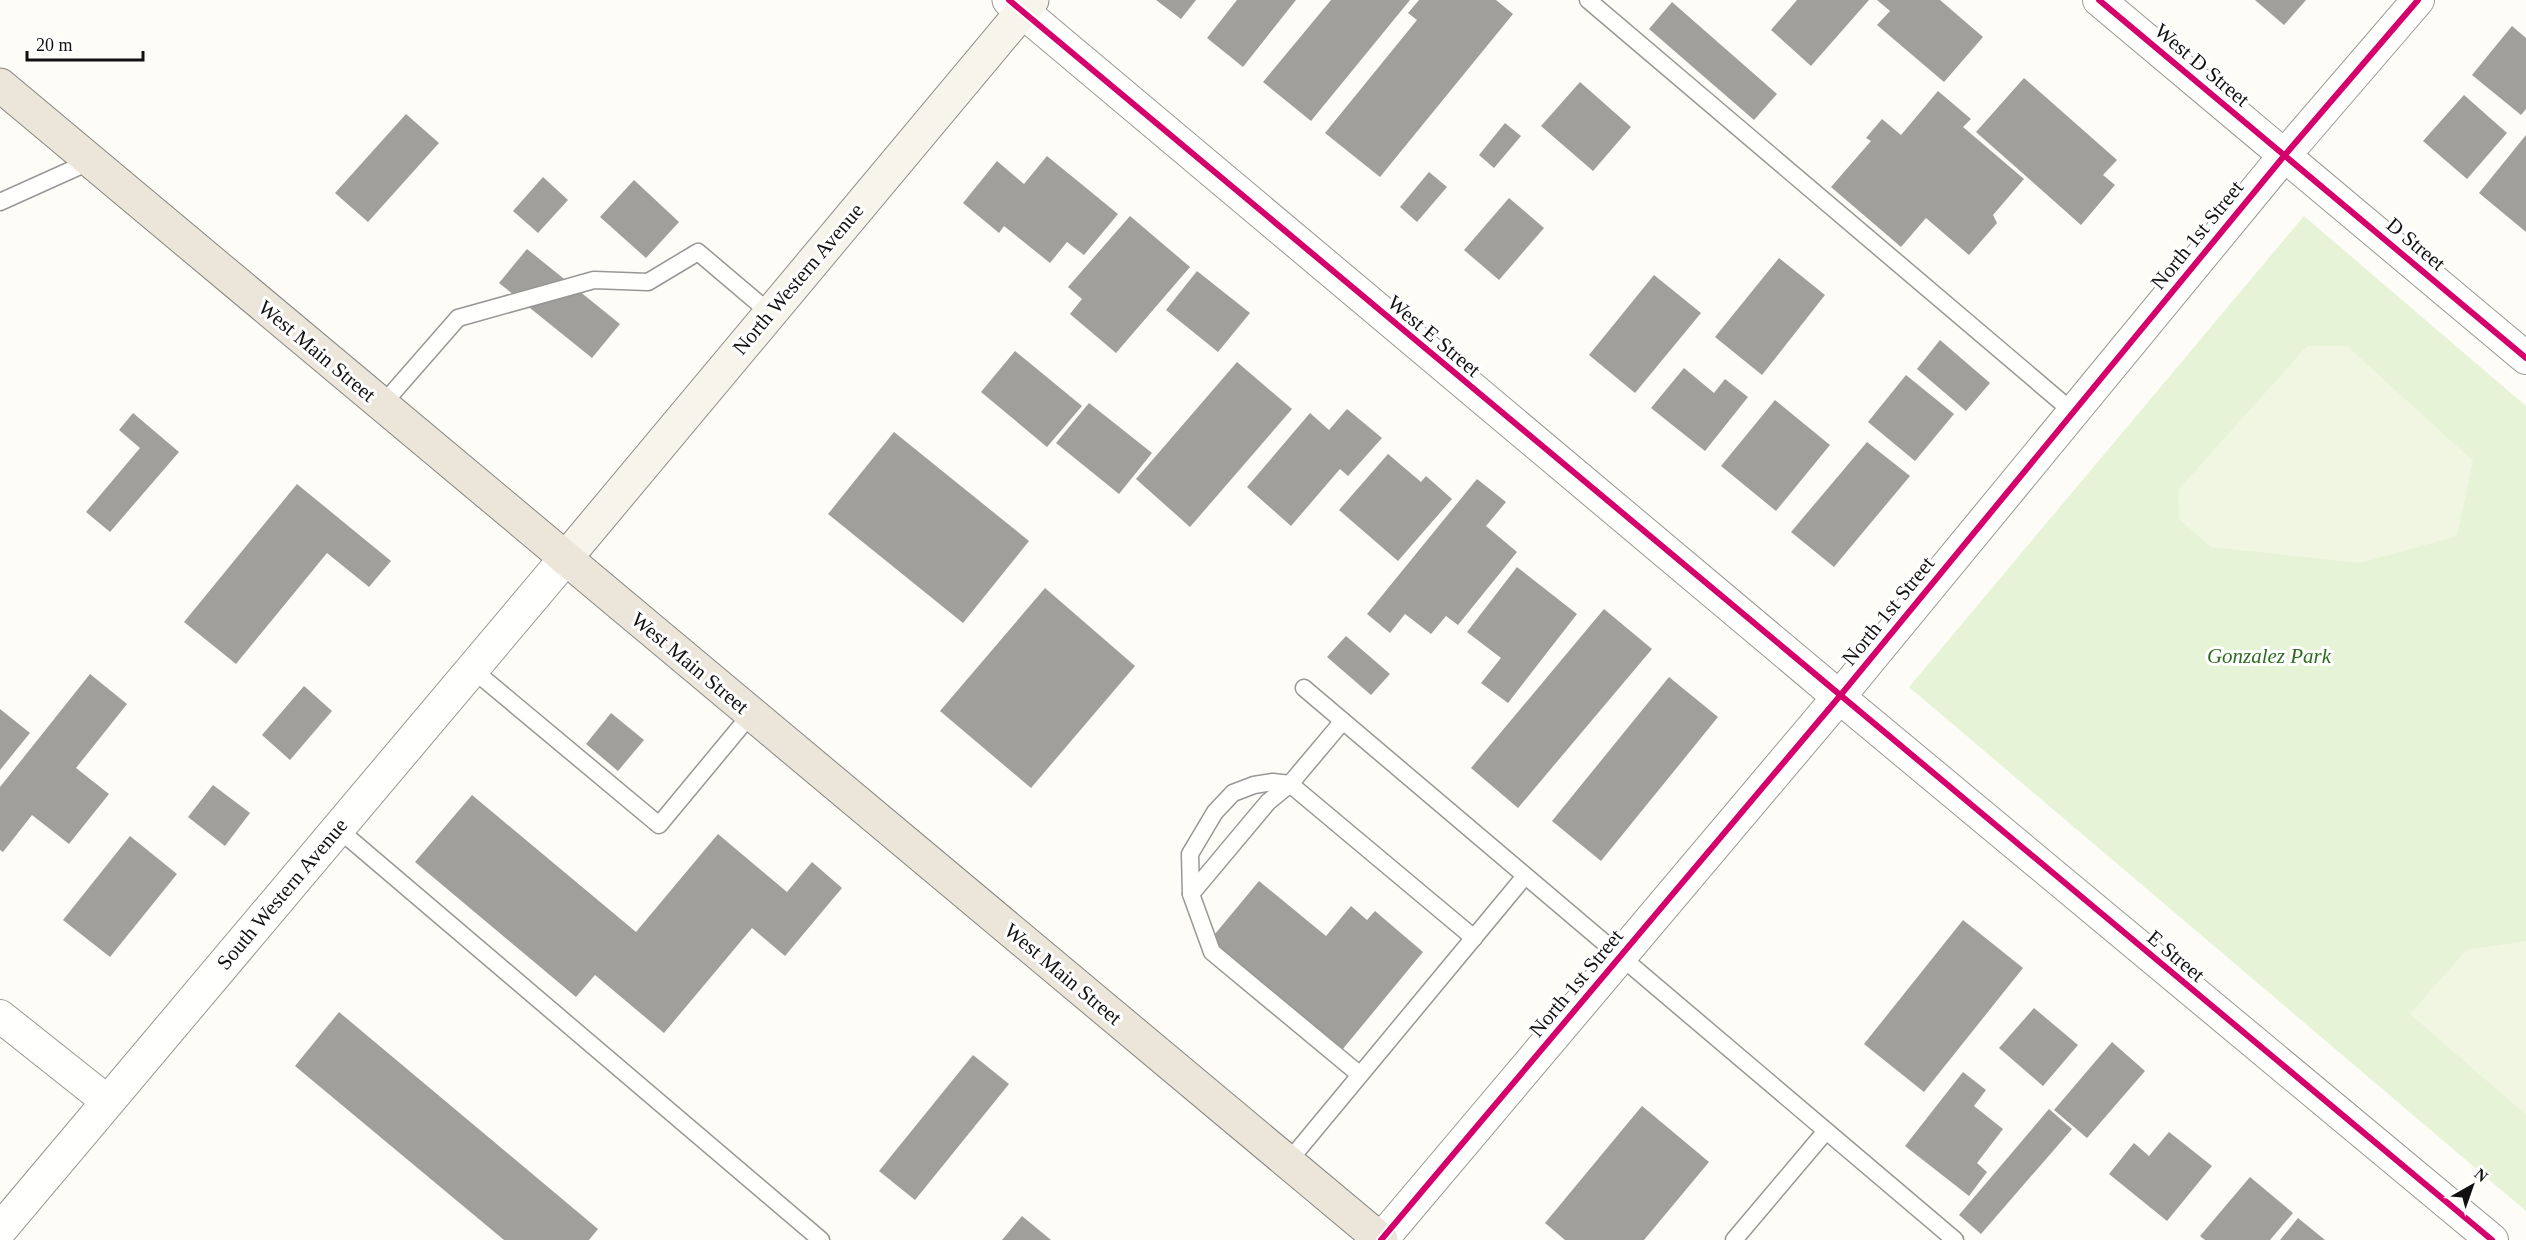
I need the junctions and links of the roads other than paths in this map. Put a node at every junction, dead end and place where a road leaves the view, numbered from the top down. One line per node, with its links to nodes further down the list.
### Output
1 (1588, 0): 12 (lane)
2 (2099, 0): 6 (street, West D Street)
3 (2418, 0): 6 (street, North 1st Street)
4 (1021, 4): 9 (main road, North Western Avenue); 16 (street, West E Street)
5 (0, 85): 7 (highway, West Main Street)
6 (2284, 156): 10 (street, D Street); 12 (street, North 1st Street)
7 (91, 161): 8 (lane); 11 (highway, West Main Street)
8 (0, 202)
9 (770, 313): 11 (lane); 13 (main road, North Western Avenue)
10 (2526, 358)
11 (382, 405): 13 (highway, West Main Street)
12 (2073, 412): 16 (street, North 1st Street)
13 (565, 559): 14 (street, South Western Avenue); 17 (highway, West Main Street)
14 (472, 669): 17 (lane); 20 (street, South Western Avenue)
15 (1304, 688): 18 (lane)
16 (1839, 697): 24 (street, North 1st Street); 35 (street, E Street)
17 (751, 714): 29 (highway, West Main Street)
18 (1343, 721): 19 (lane); 21 (lane)
19 (1290, 784): 22 (lane); 22 (lane); 23 (lane)
20 (337, 828): 27 (street, South Western Avenue); 31 (lane)
21 (1525, 876): 23 (lane); 24 (lane)
22 (1191, 894): 26 (lane)
23 (1474, 938): 26 (lane)
24 (1621, 956): 28 (lane); 32 (street, North 1st Street)
25 (0, 1016): 27 (street)
26 (1359, 1074): 29 (lane)
27 (107, 1101): 30 (street, South Western Avenue)
28 (1826, 1131): 33 (lane); 34 (lane)
29 (1287, 1162): 32 (highway, West Main Street)
30 (0, 1230)
31 (820, 1240)
32 (1381, 1240)
33 (1734, 1240)
34 (1955, 1240)
35 (2492, 1240)

